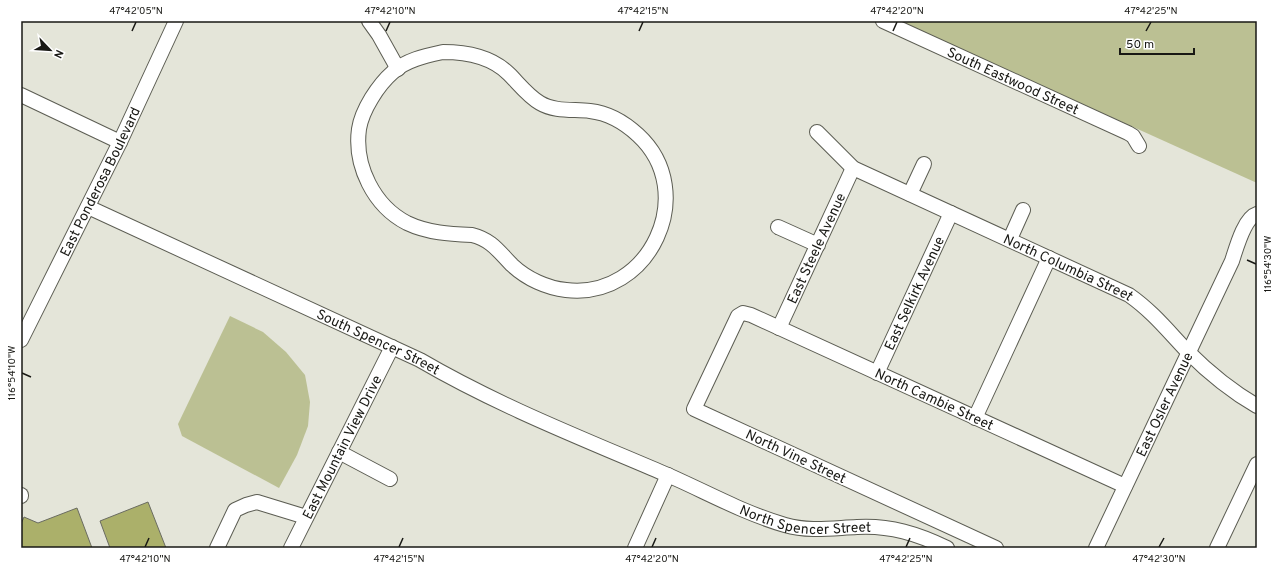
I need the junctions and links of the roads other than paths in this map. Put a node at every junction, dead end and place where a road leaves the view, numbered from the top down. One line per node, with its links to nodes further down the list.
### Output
1 (176, 21): 7 (street, East Ponderosa Boulevard)
2 (369, 21): 4 (street)
3 (882, 21): 8 (street, South Eastwood Street)
4 (398, 69): 4 (street)
5 (21, 95): 7 (street)
6 (817, 132): 10 (street)
7 (120, 142): 12 (street, East Ponderosa Boulevard)
8 (1139, 146)
9 (924, 164): 11 (street)
10 (853, 168): 11 (street, North Columbia Street); 18 (street, East Steele Avenue)
11 (910, 194): 14 (street, North Columbia Street)
12 (88, 207): 22 (street, East Ponderosa Boulevard); 23 (street, South Spencer Street)
13 (1023, 210): 17 (street)
14 (951, 213): 17 (street, North Columbia Street); 25 (street, East Selkirk Avenue)
15 (1257, 214): 24 (street, East Osler Avenue)
16 (778, 226): 18 (street)
17 (1010, 240): 19 (street, North Columbia Street)
18 (818, 245): 21 (street, East Steele Avenue)
19 (1049, 258): 24 (street, North Columbia Street); 27 (street)
20 (743, 313): 21 (street, North Cambie Street); 38 (street, North Vine Street)
21 (779, 328): 25 (street, North Cambie Street)
22 (21, 340)
23 (392, 347): 28 (street, East Mountain View Drive); 30 (street, South Spencer Street)
24 (1188, 352): 26 (street, North Columbia Street); 32 (street, East Osler Avenue)
25 (877, 373): 27 (street, North Cambie Street)
26 (1257, 406)
27 (975, 418): 32 (street, North Cambie Street)
28 (339, 452): 31 (street); 33 (street, East Mountain View Drive)
29 (1257, 464): 40 (street)
30 (668, 475): 36 (street); 37 (street, North Spencer Street)
31 (390, 478)
32 (1125, 486): 39 (street, East Osler Avenue)
33 (306, 517): 34 (street); 35 (street, East Mountain View Drive)
34 (217, 548)
35 (291, 548)
36 (635, 548)
37 (947, 548)
38 (996, 548)
39 (1096, 548)
40 (1217, 548)

